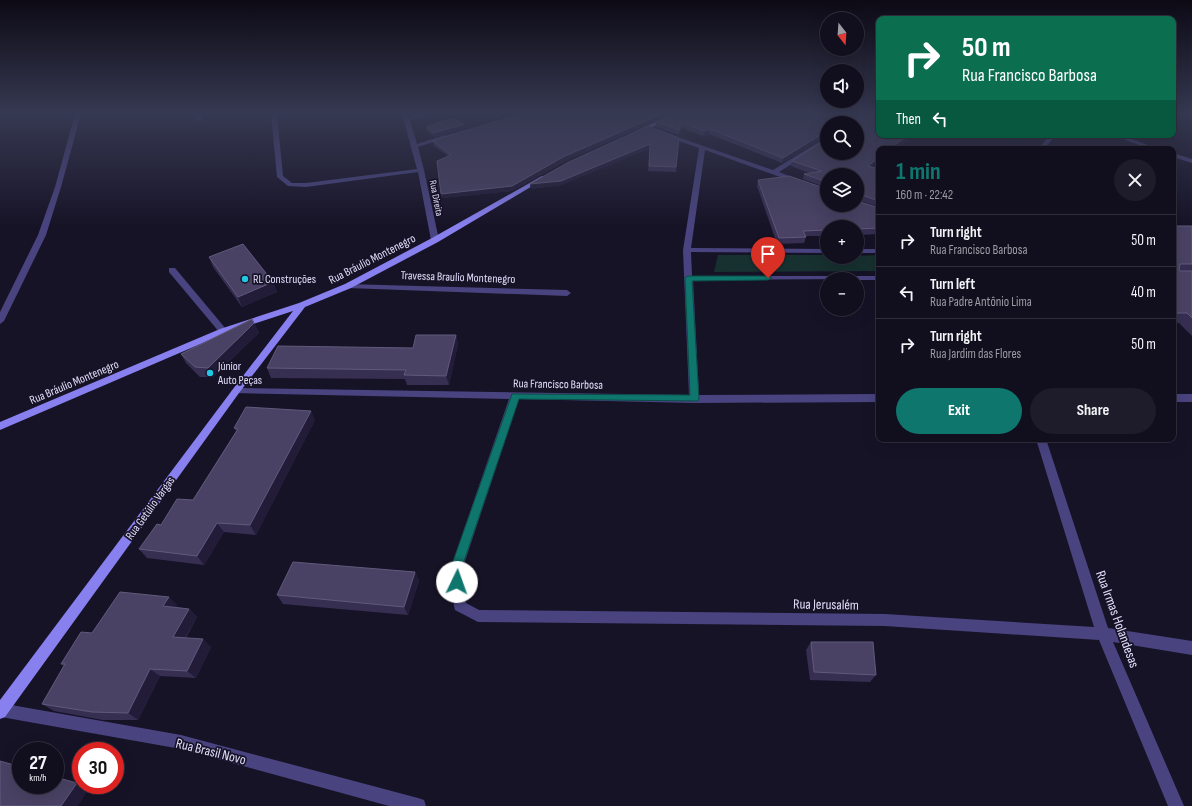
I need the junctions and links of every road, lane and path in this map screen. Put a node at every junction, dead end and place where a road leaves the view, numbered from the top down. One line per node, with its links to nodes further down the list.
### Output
1 (68, 152): 24 (street)
2 (278, 152): 9 (street)
3 (416, 152): 9 (street, Rua Direita)
4 (701, 152): 14 (street)
5 (713, 152): 10 (street)
6 (807, 152): 10 (street)
7 (1176, 156): 8 (street)
8 (1192, 161)
9 (421, 170): 13 (street, Rua Direita)
10 (775, 172): 12 (street)
11 (547, 175): 13 (street, Rua Bráulio Montenegro)
12 (805, 184)
13 (435, 240): 21 (street, Rua Bráulio Montenegro)
14 (687, 250): 15 (street); 19 (street)
15 (820, 251)
16 (864, 251): 17 (street)
17 (876, 251)
18 (172, 270): 25 (street)
19 (688, 278): 20 (street); 31 (street)
20 (876, 278)
21 (348, 286): 22 (street, Travessa Braulio Montenegro); 23 (street, Rua Bráulio Montenegro)
22 (567, 293)
23 (302, 305): 25 (street, Rua Bráulio Montenegro); 26 (street, Rua Getúlio Vargas)
24 (0, 321)
25 (223, 331): 32 (street, Rua Bráulio Montenegro)
26 (236, 391): 27 (street, Rua Francisco Barbosa); 36 (street, Rua Getúlio Vargas)
27 (515, 396): 31 (street, Rua Francisco Barbosa); 34 (street, Rua Jerusalém)
28 (876, 398): 31 (street, Rua Francisco Barbosa)
29 (1176, 398): 30 (street)
30 (1192, 398)
31 (694, 399)
32 (0, 426)
33 (1042, 442): 34 (street, Rua Irmas Holandesas)
34 (1103, 634): 35 (street, Rua Jerusalém); 38 (street, Rua Irmas Holandesas)
35 (1192, 648)
36 (0, 711): 37 (street, Rua Brasil Novo)
37 (418, 806)
38 (1176, 806)

